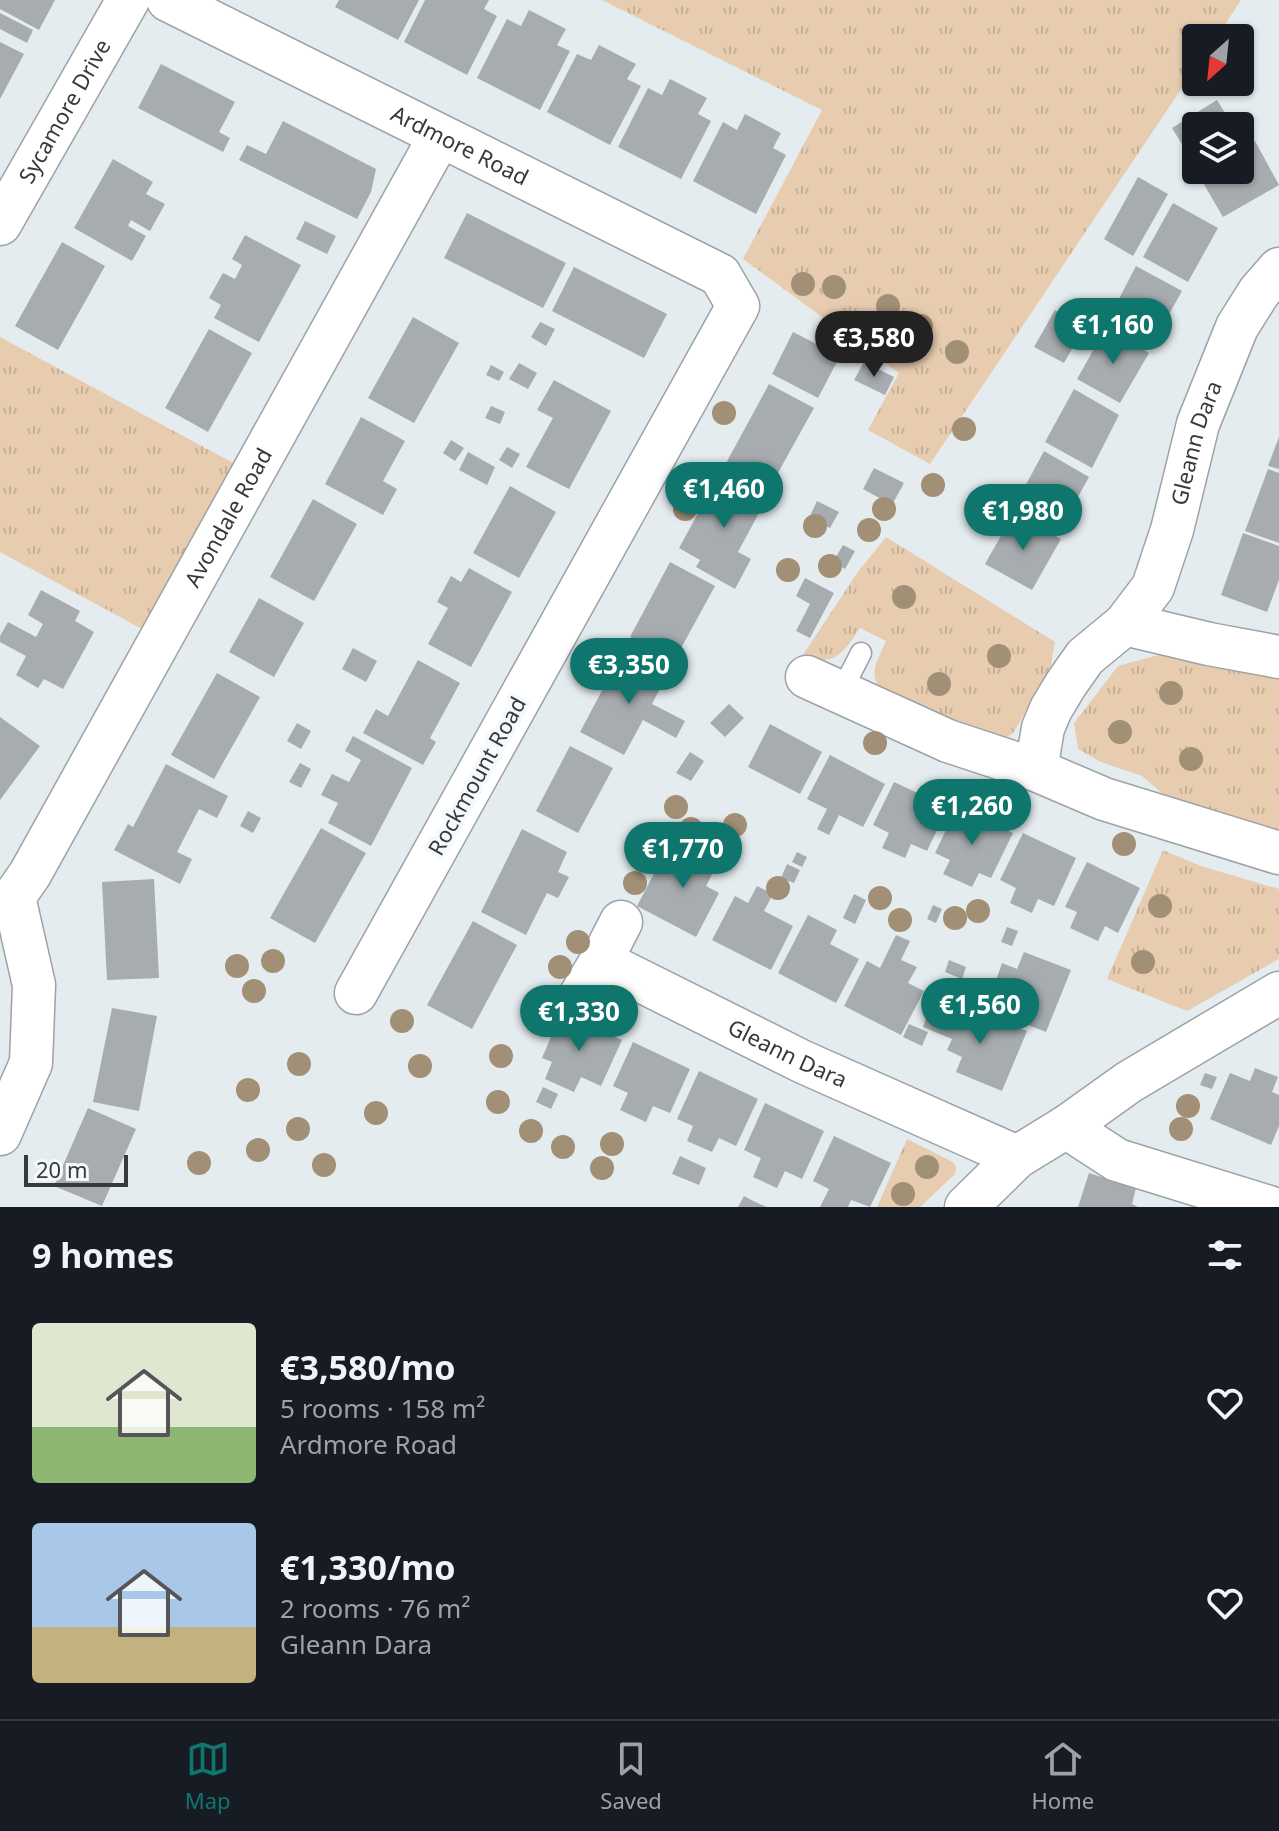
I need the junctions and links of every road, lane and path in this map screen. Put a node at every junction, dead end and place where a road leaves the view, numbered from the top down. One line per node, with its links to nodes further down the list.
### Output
1 (128, 0): 4 (street, Sycamore Drive)
2 (168, 0): 3 (street, Ardmore Road)
3 (440, 136): 6 (street, Ardmore Road); 13 (street, Avondale Road)
4 (0, 224)
5 (1279, 269): 7 (street, Gleann Dara)
6 (738, 306): 16 (street, Rockmount Road)
7 (1125, 624): 9 (street); 11 (street, Gleann Dara)
8 (861, 653): 10 (lane)
9 (1279, 657)
10 (824, 684): 11 (street)
11 (1036, 770): 12 (street)
12 (1279, 853)
13 (7, 892): 20 (street)
14 (621, 922): 15 (street)
15 (601, 961): 18 (street); 21 (street, Gleann Dara)
16 (356, 993)
17 (1279, 993): 19 (street)
18 (580, 996)
19 (1066, 1127): 21 (street); 23 (street)
20 (0, 1134)
21 (1017, 1157): 22 (street)
22 (966, 1207)
23 (1269, 1207)

